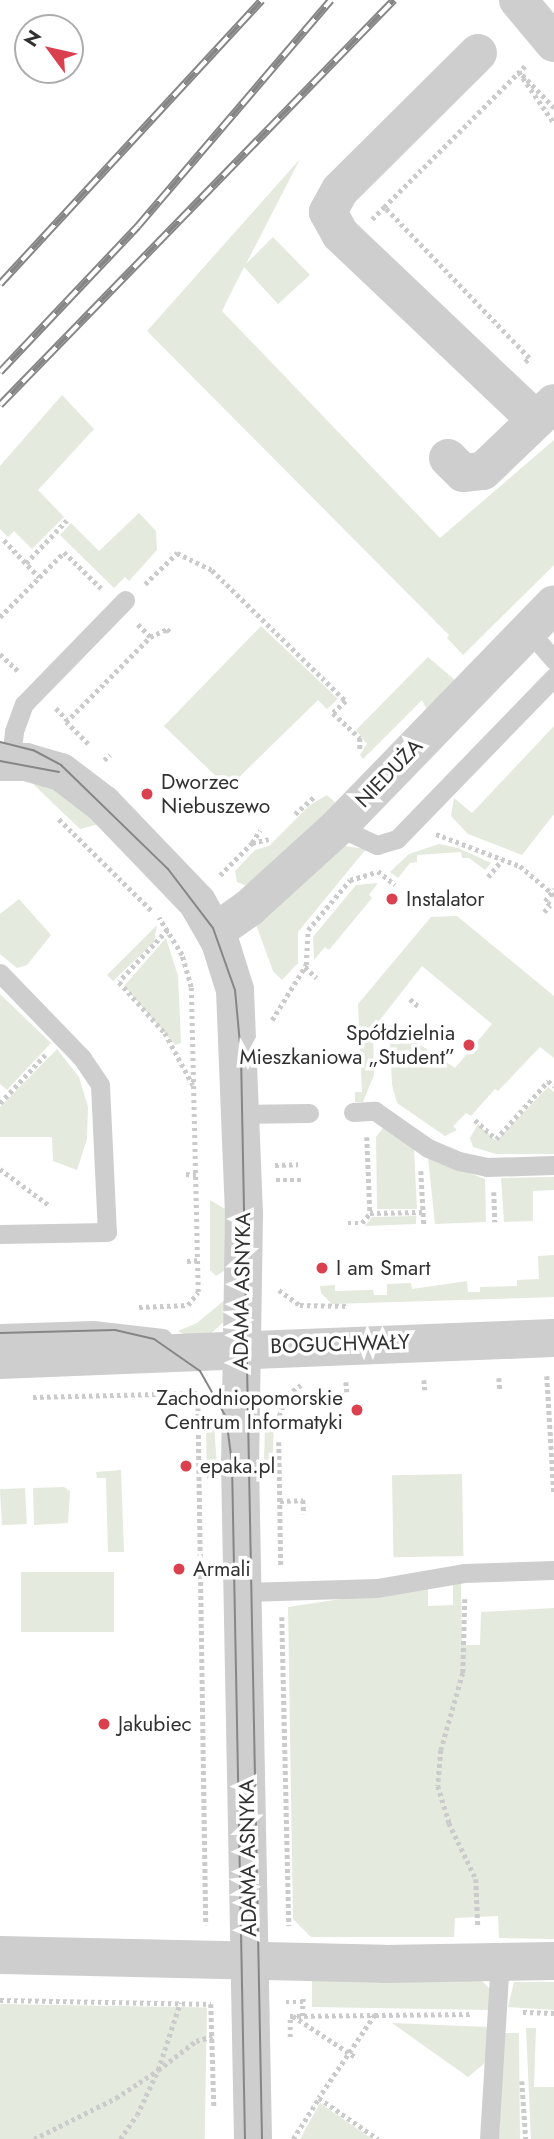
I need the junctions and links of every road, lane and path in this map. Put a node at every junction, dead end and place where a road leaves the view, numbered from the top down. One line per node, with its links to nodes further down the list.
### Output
1 (518, 0): 2 (street)
2 (552, 41): 4 (path)
3 (478, 53): 8 (street)
4 (519, 72): 5 (path); 6 (path); 7 (path)
5 (554, 108)
6 (554, 123)
7 (529, 358)
8 (545, 411): 9 (street)
9 (448, 458)
10 (67, 520): 12 (path)
11 (4, 540): 12 (path)
12 (26, 563): 13 (path)
13 (39, 577)
14 (132, 595): 25 (path); 27 (lane)
15 (541, 617): 19 (lane); 32 (street, NIEDUŻA)
16 (171, 633): 17 (path)
17 (150, 637)
18 (0, 654): 21 (path)
19 (554, 660)
20 (554, 677): 30 (lane)
21 (27, 681)
22 (65, 722): 23 (path)
23 (60, 727)
24 (110, 755): 26 (path)
25 (355, 755)
26 (104, 760)
27 (5, 761): 49 (street, ADAMA ASNYKA)
28 (324, 787): 31 (path)
29 (56, 816): 44 (path)
30 (419, 820): 32 (lane); 35 (path)
31 (285, 824)
32 (338, 827): 49 (street, NIEDUŻA)
33 (260, 830): 37 (path)
34 (277, 832): 37 (path)
35 (442, 838): 36 (path); 38 (path)
36 (431, 839)
37 (252, 844): 41 (path)
38 (502, 860): 42 (path); 45 (path)
39 (389, 865): 40 (path)
40 (378, 871): 43 (path); 50 (path)
41 (220, 875)
42 (488, 877)
43 (395, 885)
44 (133, 892): 46 (path); 48 (path)
45 (553, 892): 47 (path)
46 (129, 897)
47 (544, 912)
48 (168, 930): 59 (path); 62 (path)
49 (215, 932): 66 (street, ADAMA ASNYKA)
50 (305, 967): 52 (path); 55 (path)
51 (0, 973): 84 (lane)
52 (317, 978)
53 (410, 999): 54 (path)
54 (418, 1006)
55 (272, 1021)
56 (44, 1056): 63 (path)
57 (295, 1061): 58 (path)
58 (272, 1062)
59 (184, 1068): 60 (path); 62 (path)
60 (178, 1070)
61 (554, 1086): 67 (path)
62 (195, 1089): 74 (path)
63 (0, 1103)
64 (360, 1112): 69 (lane); 80 (path)
65 (309, 1113): 66 (lane)
66 (242, 1114): 90 (street, ADAMA ASNYKA)
67 (475, 1120)
68 (298, 1164): 70 (path)
69 (554, 1164)
70 (274, 1165)
71 (421, 1166): 79 (path)
72 (0, 1169): 78 (path)
73 (186, 1174): 74 (path)
74 (196, 1175): 85 (path)
75 (285, 1180): 76 (path)
76 (302, 1180)
77 (494, 1186): 81 (path)
78 (41, 1198)
79 (424, 1212): 80 (path); 83 (path)
80 (370, 1213): 82 (path)
81 (495, 1222)
82 (348, 1223)
83 (424, 1224)
84 (0, 1234)
85 (198, 1260): 86 (path); 87 (path)
86 (187, 1261)
87 (198, 1286)
88 (0, 1333): 90 (lane)
89 (554, 1338): 90 (street, BOGUCHWAŁY)
90 (241, 1348): 91 (street, BOGUCHWAŁY); 110 (street, ADAMA ASNYKA)
91 (0, 1360)
92 (547, 1376): 105 (path)
93 (499, 1378): 97 (path)
94 (424, 1380): 98 (path)
95 (333, 1383): 99 (path)
96 (308, 1384): 101 (path)
97 (500, 1389)
98 (425, 1390)
99 (347, 1392)
100 (24, 1398): 102 (path)
101 (279, 1427)
102 (199, 1439): 104 (path); 113 (path)
103 (279, 1439): 106 (path)
104 (192, 1440)
105 (552, 1495)
106 (280, 1502): 107 (path); 109 (path)
107 (304, 1514)
108 (554, 1570): 109 (lane)
109 (282, 1591): 110 (lane); 114 (path)
110 (243, 1592): 116 (street, ADAMA ASNYKA)
111 (465, 1612): 112 (path)
112 (478, 1926)
113 (200, 1932)
114 (294, 1934)
115 (0, 1955): 116 (street)
116 (250, 1961): 117 (street); 134 (street, ADAMA ASNYKA)
117 (500, 1961): 118 (street); 137 (lane)
118 (554, 1961)
119 (0, 2000): 120 (path)
120 (180, 2002): 124 (path); 128 (path)
121 (523, 2012): 122 (path)
122 (554, 2013)
123 (292, 2016): 125 (path); 126 (path); 126 (path)
124 (212, 2036): 128 (path); 130 (path)
125 (290, 2043)
126 (349, 2053): 127 (path); 129 (path)
127 (357, 2058)
128 (158, 2070): 132 (path); 133 (path)
129 (319, 2098): 135 (path); 136 (path)
130 (214, 2113)
131 (291, 2125): 135 (path)
132 (34, 2139)
133 (120, 2139)
134 (253, 2139)
135 (292, 2139)
136 (378, 2139)
137 (489, 2139)

